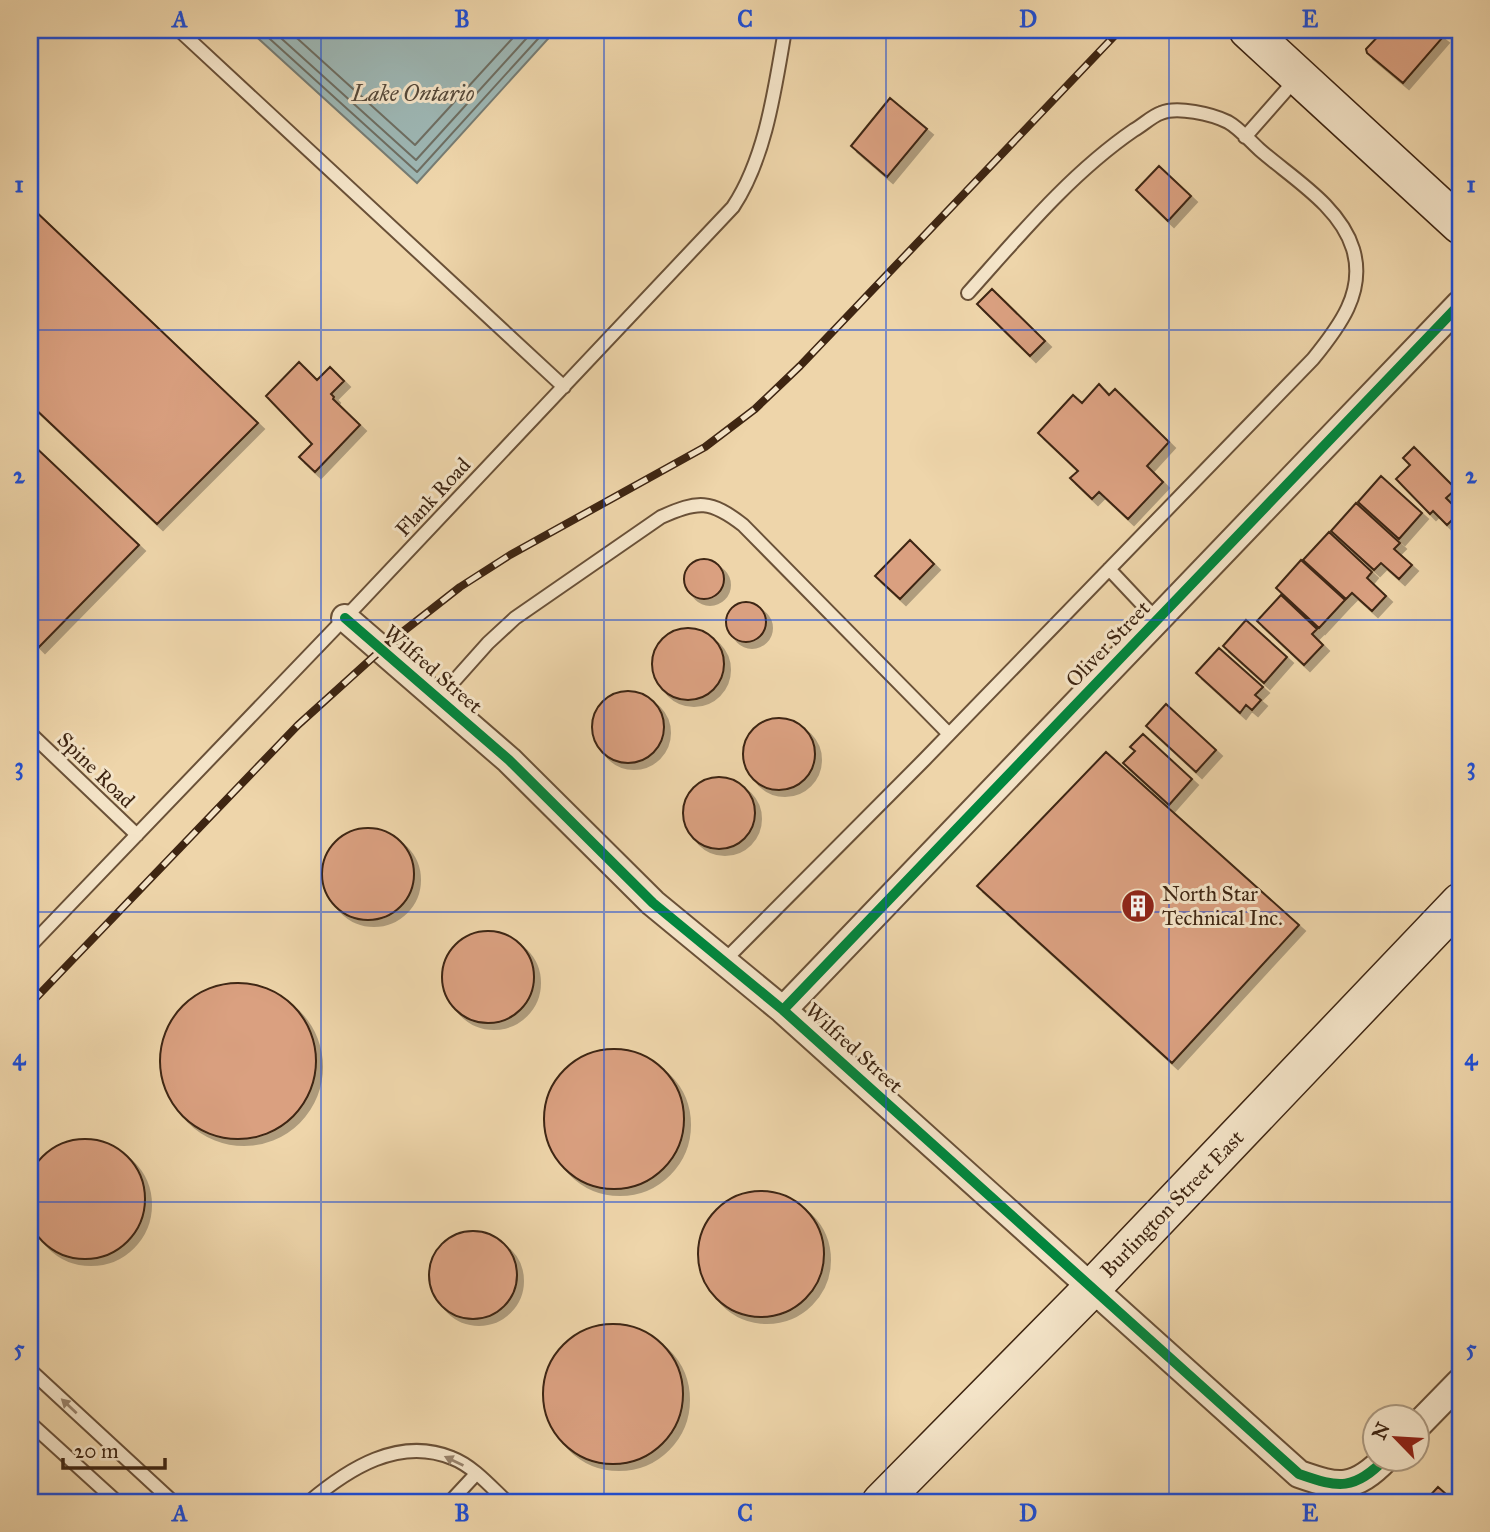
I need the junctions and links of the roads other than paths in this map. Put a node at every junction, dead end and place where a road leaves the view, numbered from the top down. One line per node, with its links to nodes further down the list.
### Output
1 (179, 30): 9 (lane)
2 (785, 30): 9 (lane, Flank Road)
3 (1248, 30): 4 (main road)
4 (1298, 76): 5 (lane); 6 (main road)
5 (1245, 136): 7 (lane); 10 (lane)
6 (1460, 225)
7 (968, 293)
8 (1460, 304): 12 (street, Oliver Street)
9 (564, 387): 11 (lane, Flank Road)
10 (1109, 569): 12 (lane); 15 (lane)
11 (345, 618): 13 (street, Wilfred Street); 16 (lane, Flank Road)
12 (1157, 620): 20 (street, Oliver Street)
13 (438, 699): 15 (lane); 19 (street, Wilfred Street)
14 (30, 733): 16 (lane, Spine Road)
15 (949, 734): 19 (lane)
16 (137, 835): 18 (lane, Flank Road)
17 (1460, 902): 21 (main road, Burlington Street East)
18 (30, 946)
19 (724, 961): 20 (street, Wilfred Street)
20 (783, 1010): 21 (street, Wilfred Street)
21 (1093, 1287): 26 (street, Wilfred Street); 33 (main road, Burlington Street East)
22 (30, 1370): 30 (lane, one-way to 22)
23 (1460, 1382): 24 (street)
24 (1430, 1413)
25 (30, 1423): 29 (lane)
26 (1372, 1472)
27 (476, 1474): 28 (lane); 31 (lane, one-way to 31); 32 (lane)
28 (499, 1500)
29 (117, 1502)
30 (173, 1502)
31 (309, 1502)
32 (450, 1502)
33 (881, 1502)

